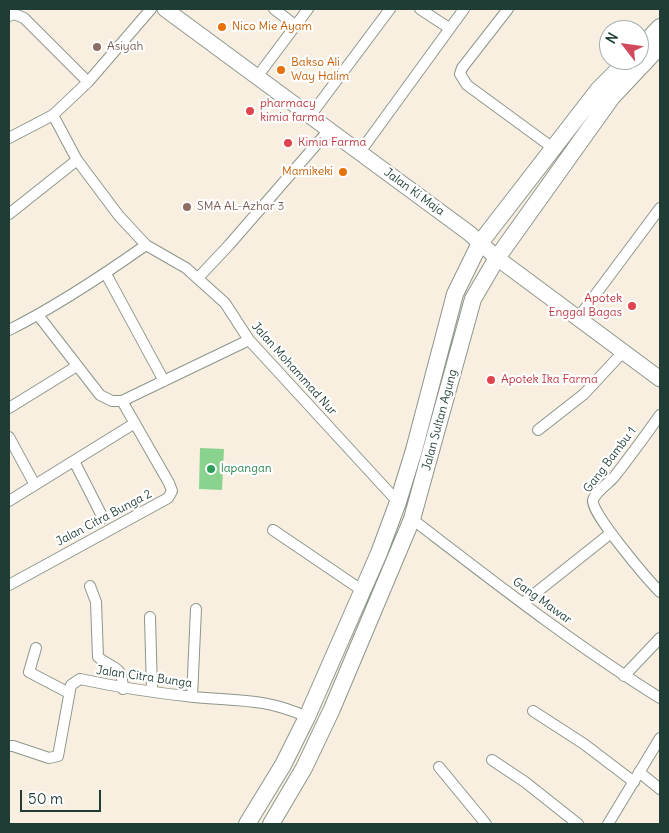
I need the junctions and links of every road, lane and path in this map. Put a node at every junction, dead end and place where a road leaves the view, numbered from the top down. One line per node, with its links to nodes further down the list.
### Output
1 (151, 9): 17 (street)
2 (165, 9): 16 (main road, Jalan Ki Maja)
3 (274, 9): 10 (street)
4 (308, 9): 10 (street)
5 (390, 9): 19 (street)
6 (420, 9): 12 (street)
7 (464, 9): 12 (street)
8 (508, 9): 22 (street)
9 (9, 16): 17 (street)
10 (295, 25): 16 (street)
11 (660, 27): 13 (main road)
12 (449, 28): 23 (street)
13 (649, 38)
14 (660, 46): 29 (main road, Jalan Sultan Agung)
15 (618, 70): 22 (main road, Jalan Sultan Agung)
16 (257, 77): 19 (main road, Jalan Ki Maja)
17 (88, 82): 18 (street)
18 (53, 115): 21 (street); 24 (street, Jalan Mohammad Nur)
19 (310, 116): 20 (main road, Jalan Ki Maja)
20 (329, 130): 23 (main road, Jalan Ki Maja); 31 (street)
21 (9, 138)
22 (553, 148): 27 (main road, Jalan Sultan Agung)
23 (360, 152): 27 (main road, Jalan Ki Maja)
24 (77, 160): 26 (street); 28 (street, Jalan Mohammad Nur)
25 (659, 213): 33 (street)
26 (9, 214)
27 (480, 243): 29 (main road, Jalan Ki Maja); 46 (main road, Jalan Sultan Agung)
28 (146, 245): 30 (street); 31 (street, Jalan Mohammad Nur)
29 (497, 258): 33 (main road, Jalan Ki Maja); 47 (main road, Jalan Sultan Agung)
30 (106, 274): 32 (street); 39 (street)
31 (198, 278): 35 (street, Jalan Mohammad Nur)
32 (38, 315): 34 (street); 37 (street)
33 (578, 318): 36 (main road, Jalan Ki Maja)
34 (9, 330)
35 (249, 340): 39 (street); 51 (street, Jalan Mohammad Nur)
36 (623, 352): 38 (main road, Jalan Ki Maja); 44 (street)
37 (77, 366): 40 (street); 41 (street)
38 (660, 379)
39 (164, 381): 40 (street)
40 (122, 401): 43 (street, Jalan Citra Bunga 2)
41 (9, 408)
42 (660, 415): 55 (street, Gang Bambu 1)
43 (134, 423): 48 (street); 56 (street, Jalan Citra Bunga 2)
44 (538, 430)
45 (9, 437): 49 (street)
46 (414, 450): 47 (main road); 51 (main road, Jalan Sultan Agung)
47 (431, 453): 53 (main road, Jalan Sultan Agung)
48 (74, 461): 49 (street); 52 (street)
49 (36, 485): 50 (street)
50 (9, 501)
51 (398, 502): 58 (main road, Jalan Sultan Agung)
52 (103, 518)
53 (412, 519): 60 (street, Gang Mawar); 81 (main road, Jalan Sultan Agung)
54 (273, 530): 58 (street)
55 (611, 532): 59 (street, Gang Bambu 1); 60 (street)
56 (9, 585)
57 (90, 586): 66 (street)
58 (363, 591): 72 (main road, Jalan Sultan Agung)
59 (660, 592)
60 (523, 603): 65 (street, Gang Mawar)
61 (196, 609): 69 (street)
62 (150, 618): 67 (street)
63 (660, 638): 65 (street)
64 (36, 648): 68 (street)
65 (624, 676): 70 (street, Gang Mawar)
66 (123, 689): 67 (street, Jalan Citra Bunga); 68 (street, Jalan Citra Bunga)
67 (152, 691): 69 (street, Jalan Citra Bunga)
68 (69, 693): 74 (street)
69 (192, 696): 72 (street, Jalan Citra Bunga)
70 (660, 698)
71 (533, 711): 78 (street)
72 (307, 717): 80 (main road, Jalan Sultan Agung)
73 (660, 738): 77 (street)
74 (9, 746)
75 (492, 760): 83 (street)
76 (439, 767): 82 (street)
77 (639, 772): 78 (street); 79 (street)
78 (634, 782): 84 (street)
79 (660, 789)
80 (247, 824)
81 (271, 824)
82 (486, 824)
83 (578, 824)
84 (608, 824)

